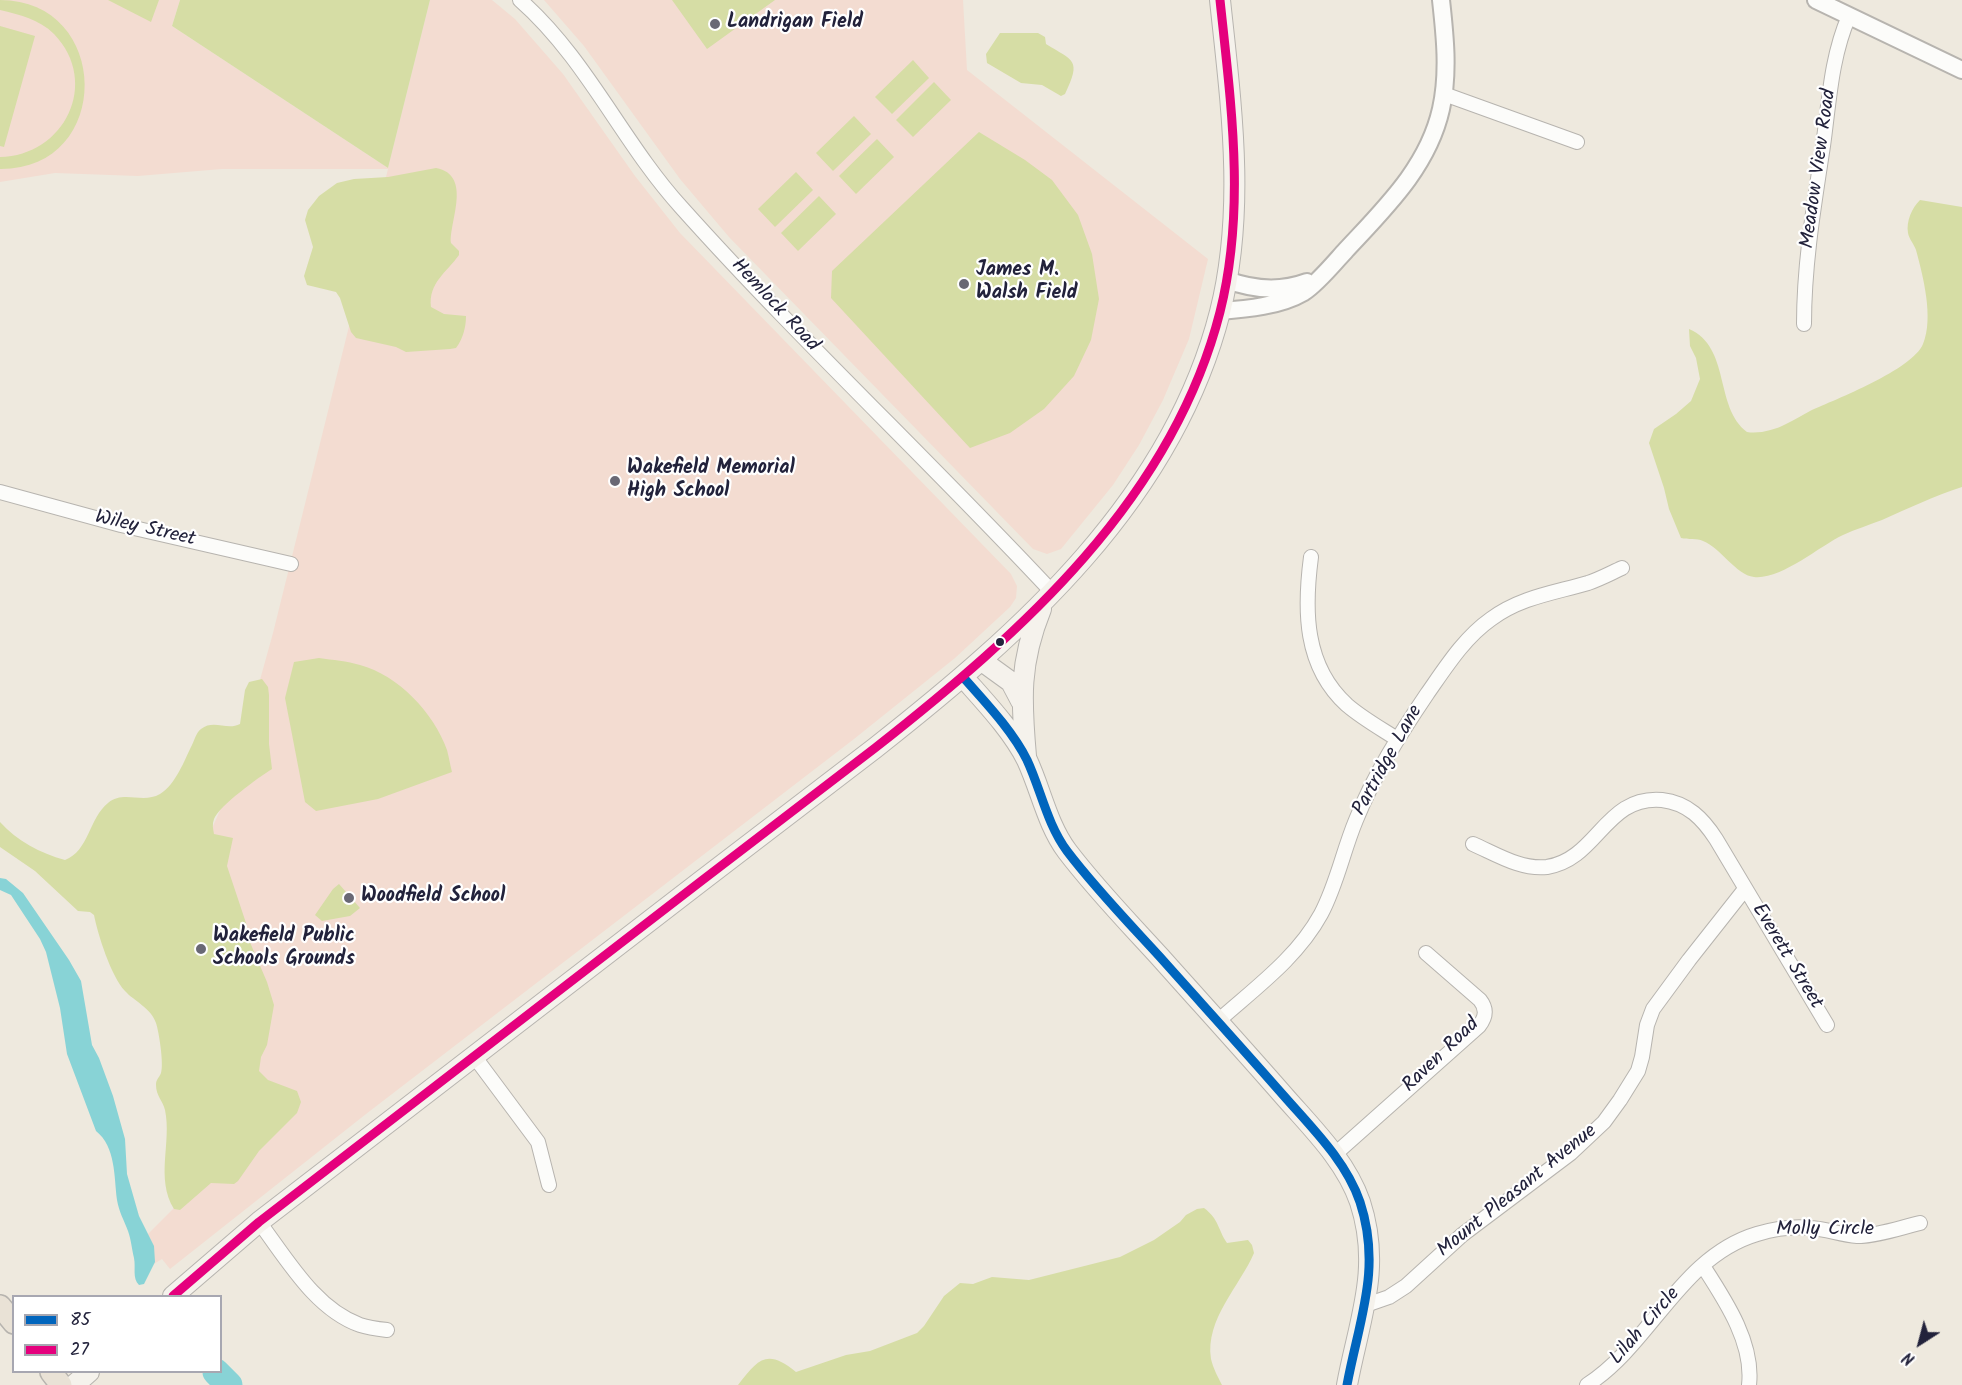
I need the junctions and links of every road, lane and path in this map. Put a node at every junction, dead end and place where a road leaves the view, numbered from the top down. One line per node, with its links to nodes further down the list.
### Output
1 (520, 0): 17 (street, Hemlock Road)
2 (1220, 0): 10 (main road)
3 (1441, 0): 7 (street)
4 (1816, 0): 5 (street)
5 (1849, 16): 6 (street); 12 (street, Meadow View Road)
6 (1962, 70)
7 (1444, 94): 8 (street); 9 (street)
8 (1577, 142)
9 (1322, 274): 10 (street); 11 (street)
10 (1227, 280): 11 (main road)
11 (1220, 312): 17 (main road)
12 (1804, 324)
13 (0, 492): 15 (street, Wiley Street)
14 (1311, 557): 21 (street)
15 (291, 564)
16 (1622, 568): 21 (street, Partridge Lane)
17 (1048, 598): 18 (main road); 20 (main road)
18 (982, 661): 19 (main road); 20 (main road)
19 (963, 677): 22 (main road); 28 (main road)
20 (1021, 701): 22 (main road)
21 (1397, 739): 26 (street, Partridge Lane)
22 (1026, 759): 26 (main road)
23 (1473, 844): 24 (street)
24 (1745, 888): 27 (street, Everett Street); 35 (street, Mount Pleasant Avenue)
25 (1426, 953): 29 (street, Raven Road)
26 (1218, 1021): 29 (main road)
27 (1827, 1025)
28 (474, 1056): 30 (street); 31 (main road)
29 (1334, 1155): 35 (main road)
30 (549, 1185)
31 (260, 1222): 34 (main road); 38 (street)
32 (1920, 1223): 33 (street, Molly Circle)
33 (1703, 1266): 42 (street, Lilah Circle); 43 (street)
34 (174, 1295)
35 (1366, 1305): 41 (main road)
36 (0, 1306): 37 (main road)
37 (12, 1321)
38 (387, 1330)
39 (87, 1373): 40 (main road)
40 (74, 1385)
41 (1347, 1385)
42 (1587, 1385)
43 (1749, 1385)

